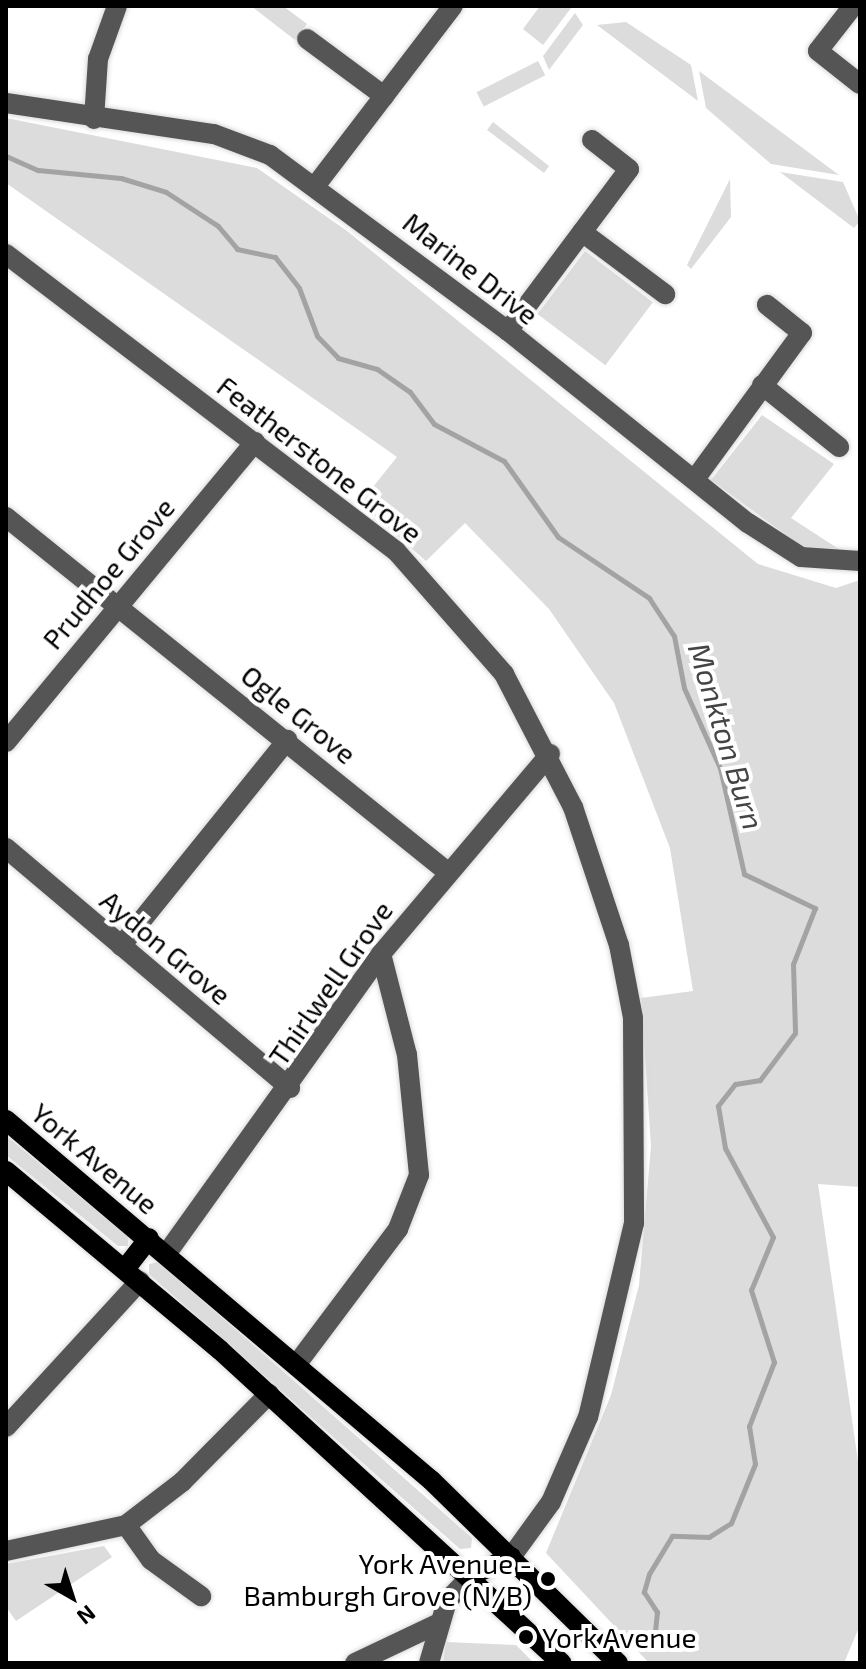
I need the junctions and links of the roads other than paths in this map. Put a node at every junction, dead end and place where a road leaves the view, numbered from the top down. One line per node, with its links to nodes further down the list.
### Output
1 (117, 6): 8 (street)
2 (453, 6): 6 (street)
3 (853, 6): 5 (street)
4 (307, 39): 6 (street)
5 (860, 84)
6 (384, 96): 10 (street)
7 (6, 103): 8 (street, Marine Drive)
8 (94, 119): 10 (street, Marine Drive)
9 (592, 140): 11 (street)
10 (316, 185): 15 (street, Marine Drive)
11 (582, 232): 13 (street); 15 (street)
12 (6, 254): 17 (street, Featherstone Grove)
13 (665, 294)
14 (767, 305): 16 (street)
15 (508, 331): 19 (street, Marine Drive)
16 (762, 385): 18 (street); 19 (street)
17 (255, 442): 22 (street, Prudhoe Grove); 25 (street, Featherstone Grove)
18 (839, 447)
19 (695, 479): 21 (street, Marine Drive)
20 (6, 517): 22 (street, Ogle Grove)
21 (860, 561)
22 (118, 601): 23 (street, Ogle Grove); 24 (street, Prudhoe Grove)
23 (287, 740): 27 (street, Ogle Grove); 28 (street)
24 (6, 742)
25 (550, 754): 27 (street, Thirlwell Grove); 41 (street, Featherstone Grove)
26 (6, 848): 28 (street, Aydon Grove)
27 (445, 870): 29 (street, Thirlwell Grove)
28 (121, 946): 30 (street, Aydon Grove)
29 (381, 954): 30 (street, Thirlwell Grove); 36 (street)
30 (290, 1088): 34 (street, Thirlwell Grove)
31 (6, 1120): 33 (main road, York Avenue)
32 (6, 1171): 35 (main road)
33 (149, 1238): 34 (main road, York Avenue); 35 (main road, York Avenue)
34 (167, 1253): 36 (main road, York Avenue)
35 (133, 1275): 37 (main road); 38 (street)
36 (296, 1365): 41 (main road, York Avenue)
37 (269, 1394): 39 (street); 42 (main road)
38 (6, 1427)
39 (126, 1525): 40 (street); 43 (street)
40 (6, 1551)
41 (511, 1557): 42 (main road); 48 (main road, York Avenue)
42 (472, 1575): 44 (street); 47 (main road)
43 (201, 1596)
44 (437, 1624): 45 (street); 46 (street)
45 (355, 1663)
46 (429, 1663)
47 (561, 1663)
48 (618, 1663)

